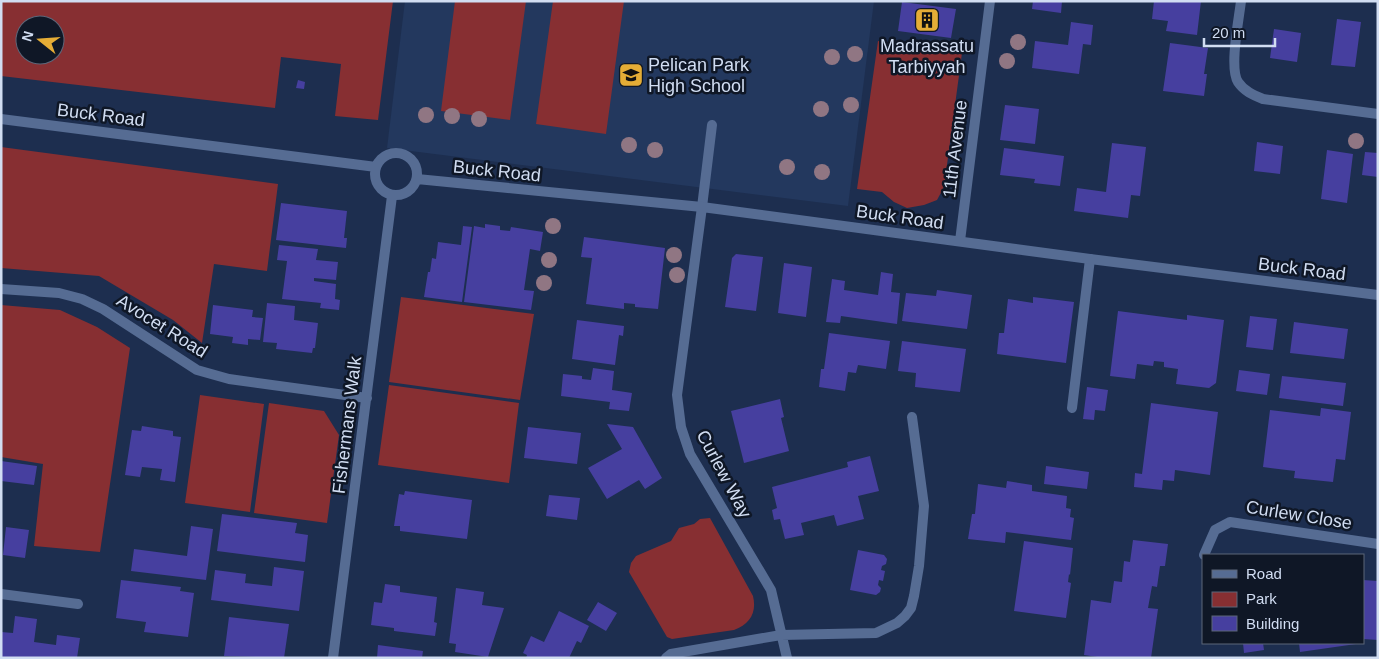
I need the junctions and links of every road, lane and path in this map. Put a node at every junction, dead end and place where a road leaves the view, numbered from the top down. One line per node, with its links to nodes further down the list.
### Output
1 (990, 1): 10 (street, 11th Avenue)
2 (1241, 1): 3 (street)
3 (1378, 114)
4 (1, 119): 6 (street, Buck Road)
5 (712, 125): 9 (street, Curlew Way)
6 (376, 167): 7 (street); 8 (street)
7 (417, 179): 8 (street); 9 (street, Buck Road)
8 (392, 196): 14 (street, Fishermans Walk)
9 (702, 207): 10 (street, Buck Road); 21 (street, Curlew Way)
10 (960, 241): 11 (street, Buck Road)
11 (1090, 259): 13 (street, Buck Road); 15 (street)
12 (1, 288): 14 (street, Avocet Road)
13 (1378, 295)
14 (367, 398): 22 (street, Fishermans Walk)
15 (1072, 408)
16 (912, 417): 21 (street)
17 (1378, 544): 18 (street, Curlew Close)
18 (1204, 554)
19 (1, 594): 20 (street)
20 (78, 604)
21 (781, 635): 23 (street); 24 (street, Curlew Way)
22 (333, 658)
23 (666, 658)
24 (787, 658)

